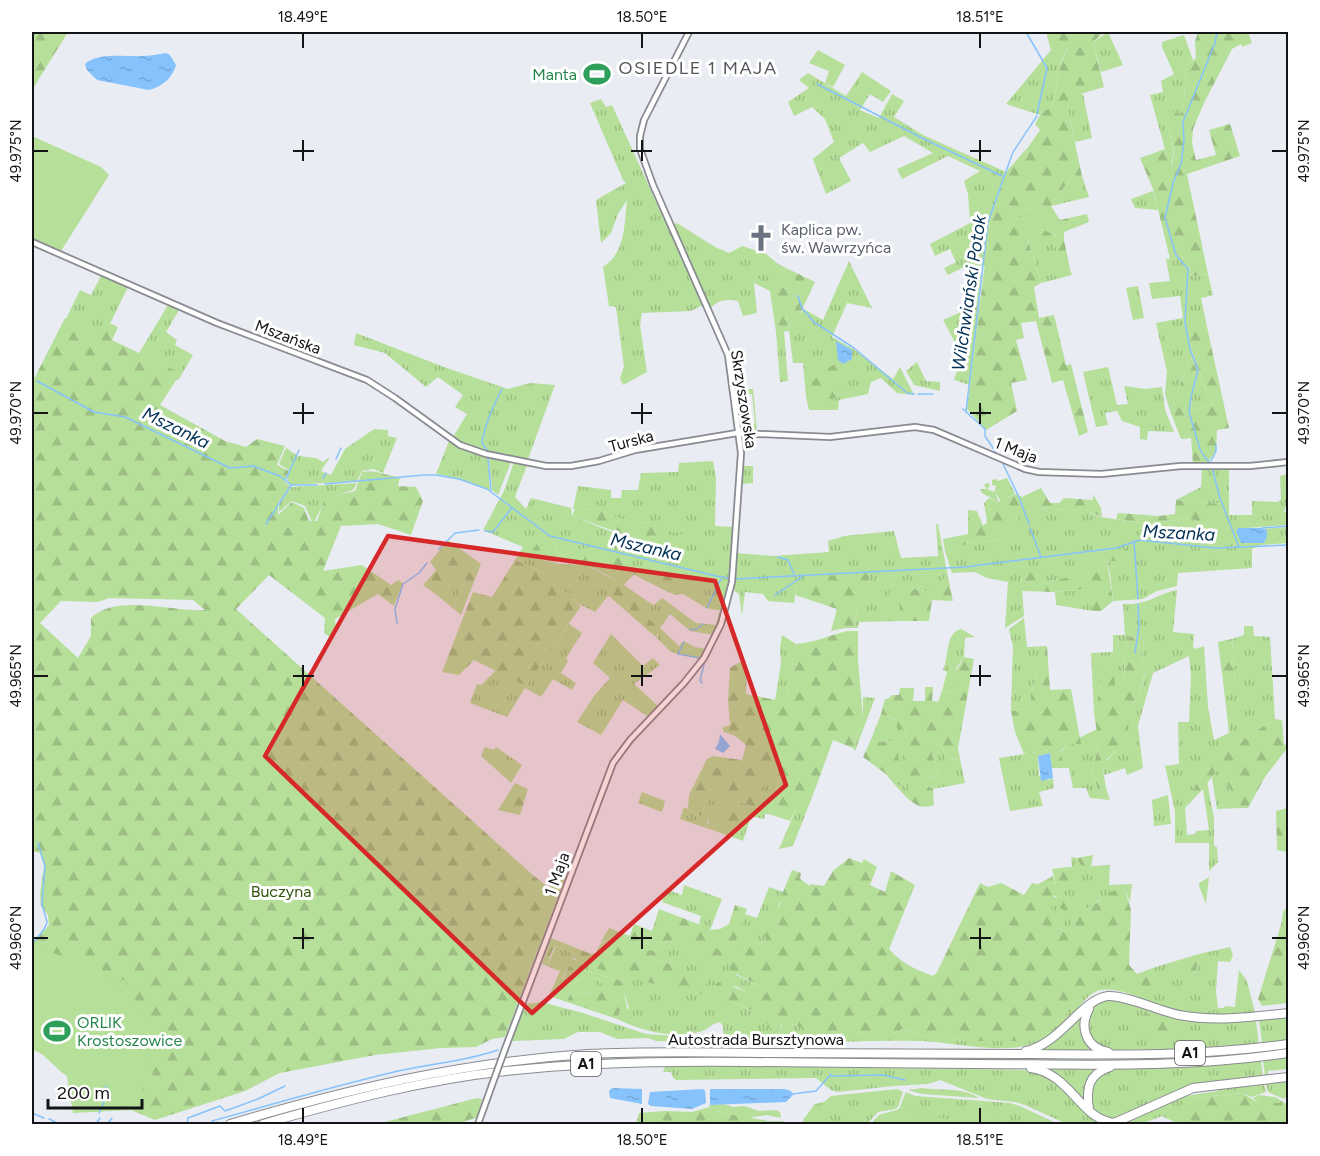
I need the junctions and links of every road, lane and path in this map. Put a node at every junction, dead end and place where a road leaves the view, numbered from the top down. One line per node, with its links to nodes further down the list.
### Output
1 (689, 32): 3 (street, Skrzyszowska)
2 (32, 242): 5 (street, Mszańska)
3 (739, 433): 4 (street, 1 Maja); 5 (street, Turska); 6 (street, Skrzyszowska)
4 (1288, 462)
5 (528, 463)
6 (704, 658): 19 (street, 1 Maja, bridge)
7 (1093, 1004): 8 (highway); 11 (highway); 12 (highway)
8 (1288, 1013)
9 (1288, 1044): 12 (highway, Autostrada Bursztynowa / A1)
10 (1288, 1053): 14 (highway, Autostrada Bursztynowa / A1)
11 (1007, 1054): 12 (highway, Autostrada Bursztynowa / A1); 17 (highway, Autostrada Bursztynowa / A1)
12 (1124, 1055)
13 (1005, 1064): 14 (highway, Autostrada Bursztynowa / A1); 16 (highway); 18 (highway, Autostrada Bursztynowa / A1)
14 (1127, 1064): 16 (highway)
15 (1288, 1078): 16 (highway)
16 (1089, 1111)
17 (230, 1125)
18 (263, 1125)
19 (478, 1125)

